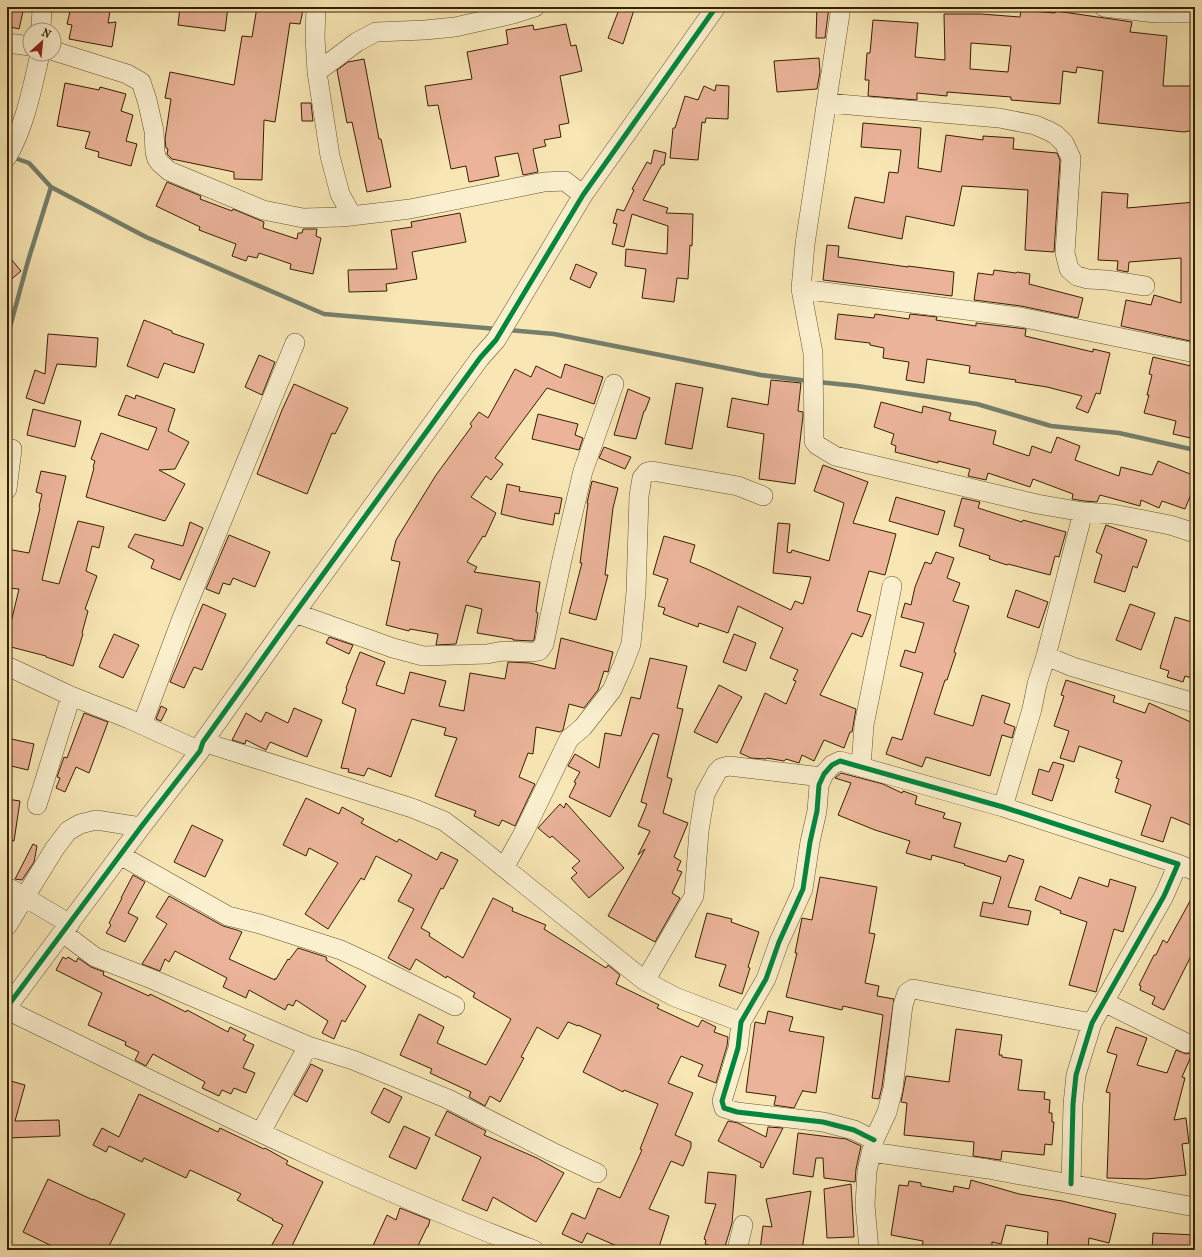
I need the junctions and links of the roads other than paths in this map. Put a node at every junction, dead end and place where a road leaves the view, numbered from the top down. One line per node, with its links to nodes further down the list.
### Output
1 (42, 7): 8 (street)
2 (316, 7): 13 (street)
3 (716, 7): 16 (street)
4 (841, 7): 14 (street)
5 (1104, 7): 7 (street)
6 (525, 8): 13 (street)
7 (1195, 13)
8 (41, 22)
9 (7, 43): 10 (street)
10 (22, 45)
11 (62, 54): 17 (street)
12 (38, 62): 15 (street)
13 (317, 72): 17 (street)
14 (827, 103): 18 (street); 19 (street)
15 (10, 152)
16 (583, 195): 17 (street); 29 (street)
17 (352, 216)
18 (1145, 286)
19 (802, 289): 21 (street); 26 (street)
20 (295, 343): 34 (street)
21 (1195, 353)
22 (614, 384): 29 (street)
23 (12, 449): 24 (street)
24 (7, 489)
25 (763, 496): 43 (street)
26 (1083, 512): 27 (street); 30 (street)
27 (1195, 533)
28 (892, 586): 36 (street)
29 (295, 613): 35 (street)
30 (1046, 656): 33 (street); 39 (street)
31 (7, 666): 32 (street)
32 (71, 696): 34 (street); 38 (street)
33 (1195, 704)
34 (142, 725): 35 (street)
35 (202, 746): 40 (street); 43 (street)
36 (861, 767): 37 (street); 39 (street)
37 (822, 777): 49 (street); 53 (street)
38 (37, 805)
39 (1003, 808): 42 (street)
40 (141, 827): 41 (street); 46 (street)
41 (120, 855): 48 (street); 51 (street)
42 (1178, 864): 44 (street); 50 (street)
43 (504, 868): 49 (street)
44 (1195, 871)
45 (7, 888): 46 (street)
46 (25, 898): 47 (street); 48 (street)
47 (7, 926)
48 (66, 928): 52 (street); 56 (street)
49 (645, 981): 53 (street)
50 (1104, 1002): 54 (street); 55 (street)
51 (455, 1006)
52 (7, 1008): 57 (street)
53 (741, 1022): 58 (street)
54 (1092, 1023): 58 (street); 60 (street)
55 (1186, 1043)
56 (308, 1046): 57 (street); 59 (street)
57 (261, 1132): 63 (street)
58 (873, 1146): 60 (street); 65 (street)
59 (597, 1173)
60 (1071, 1184): 61 (street)
61 (1195, 1207)
62 (743, 1225): 64 (street)
63 (534, 1250)
64 (737, 1250)
65 (869, 1250)

